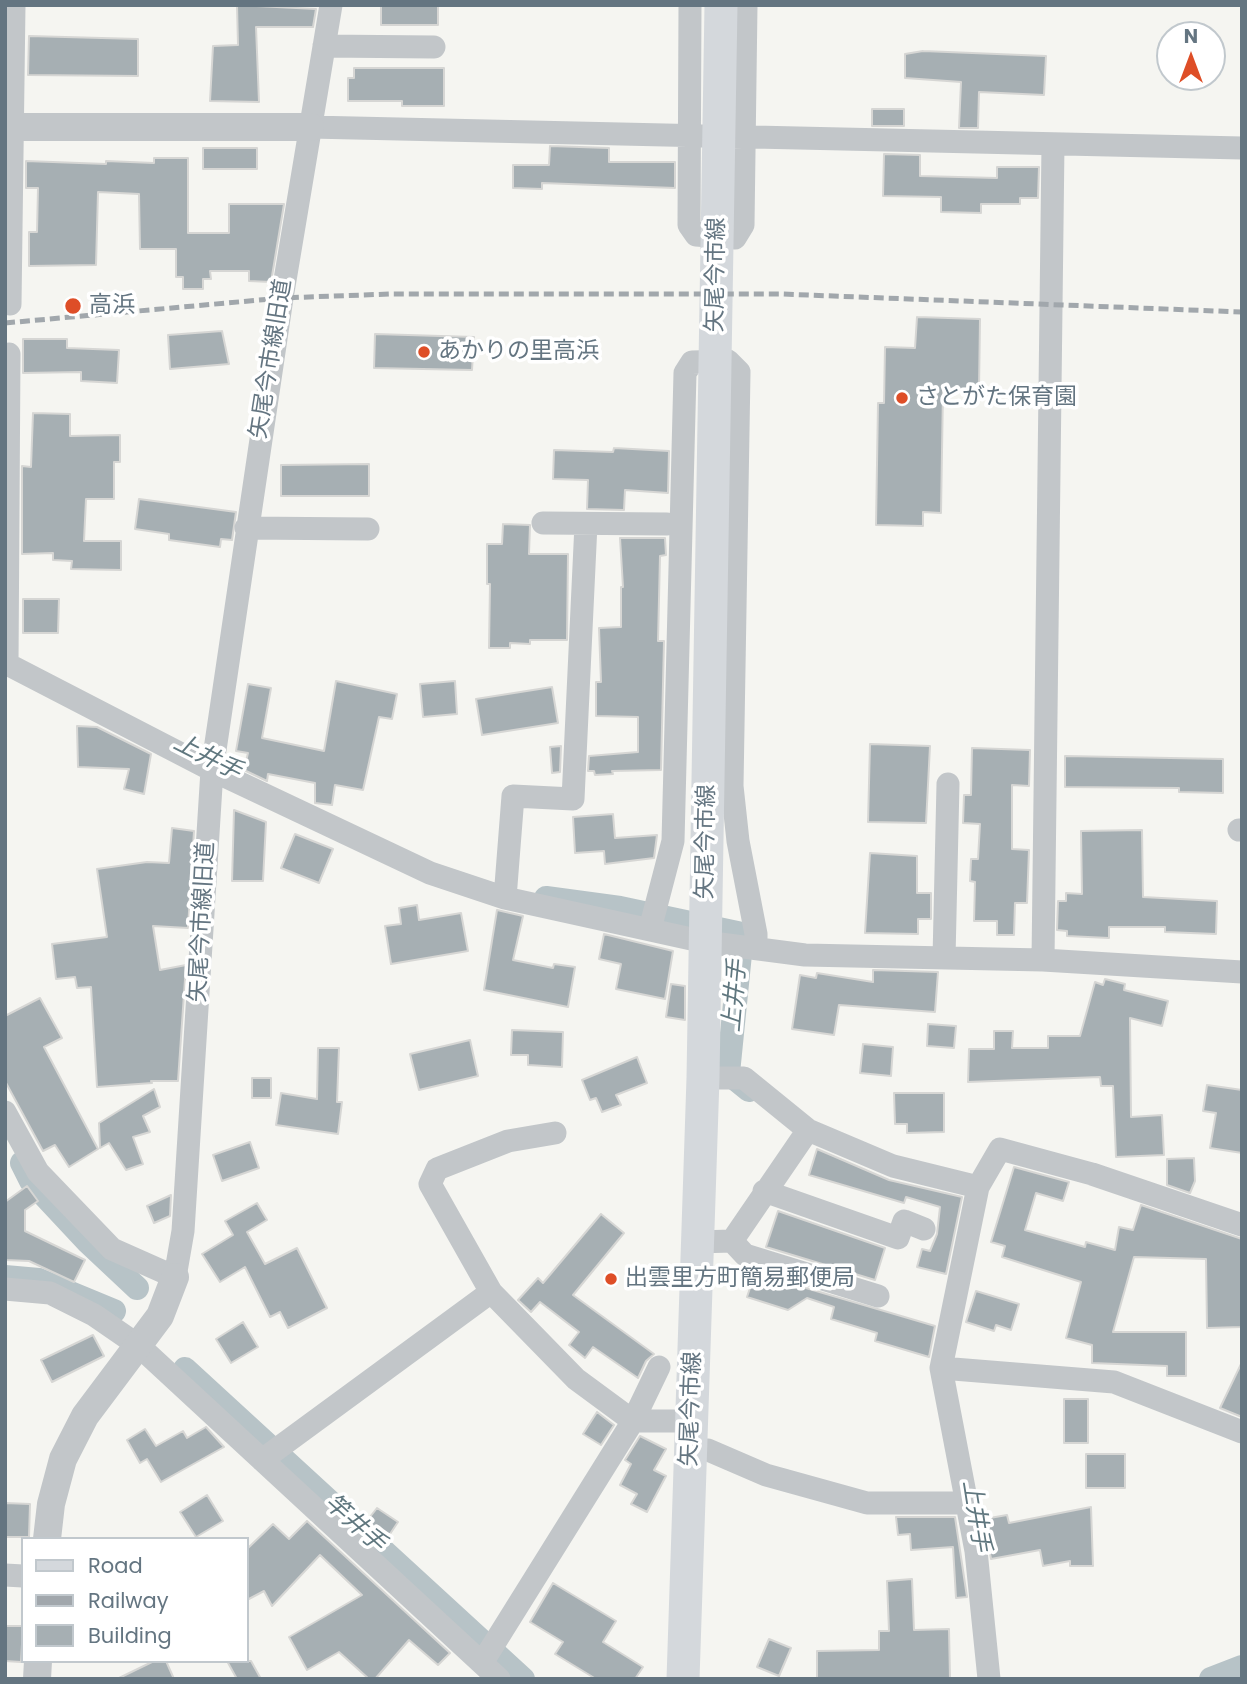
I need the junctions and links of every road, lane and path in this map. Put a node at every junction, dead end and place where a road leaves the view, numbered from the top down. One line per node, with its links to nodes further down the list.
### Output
1 (14, 5): 8 (street)
2 (331, 5): 6 (street, 矢尾今市線旧道)
3 (690, 5): 10 (street)
4 (721, 5): 26 (main road, 矢尾今市線)
5 (746, 5): 11 (street)
6 (324, 46): 7 (street); 9 (street, 矢尾今市線旧道)
7 (434, 47)
8 (9, 127): 9 (street); 14 (street)
9 (310, 127): 10 (street); 19 (street, 矢尾今市線旧道)
10 (689, 137): 11 (street); 11 (street)
11 (746, 138): 12 (street)
12 (1054, 144): 13 (street); 29 (street)
13 (1242, 148)
14 (10, 304)
15 (9, 354): 21 (street)
16 (543, 523): 17 (street)
17 (586, 524): 18 (street); 24 (street)
18 (667, 524)
19 (246, 528): 20 (street); 22 (street, 矢尾今市線旧道)
20 (368, 529)
21 (6, 663): 22 (street)
22 (212, 770): 24 (street); 41 (street, 矢尾今市線旧道)
23 (948, 784): 28 (street)
24 (505, 898): 25 (street)
25 (650, 929): 26 (street); 27 (street)
26 (705, 942): 27 (street); 31 (main road, 矢尾今市線)
27 (756, 948): 28 (street)
28 (944, 958): 29 (street)
29 (1043, 960): 30 (street)
30 (1242, 972)
31 (703, 1078): 33 (street); 40 (main road, 矢尾今市線)
32 (5, 1112): 41 (street)
33 (808, 1130): 35 (street); 36 (street)
34 (555, 1133): 43 (street)
35 (978, 1187): 37 (street); 47 (street)
36 (764, 1191): 38 (street); 39 (street)
37 (1242, 1226)
38 (924, 1228)
39 (733, 1241): 40 (street); 44 (street)
40 (697, 1242): 50 (main road, 矢尾今市線)
41 (175, 1277): 45 (street, 矢尾今市線旧道)
42 (5, 1289): 45 (street)
43 (491, 1292): 48 (street); 51 (street)
44 (878, 1296)
45 (139, 1346): 51 (street); 53 (street, 矢尾今市線旧道)
46 (659, 1367): 48 (street)
47 (941, 1368): 49 (street); 52 (street)
48 (634, 1421): 50 (street); 54 (street)
49 (1242, 1432)
50 (691, 1436): 52 (street); 56 (main road, 矢尾今市線)
51 (262, 1460): 54 (street)
52 (968, 1503): 57 (street)
53 (47, 1537)
54 (482, 1663): 55 (street)
55 (499, 1679)
56 (683, 1679)
57 (989, 1679)

